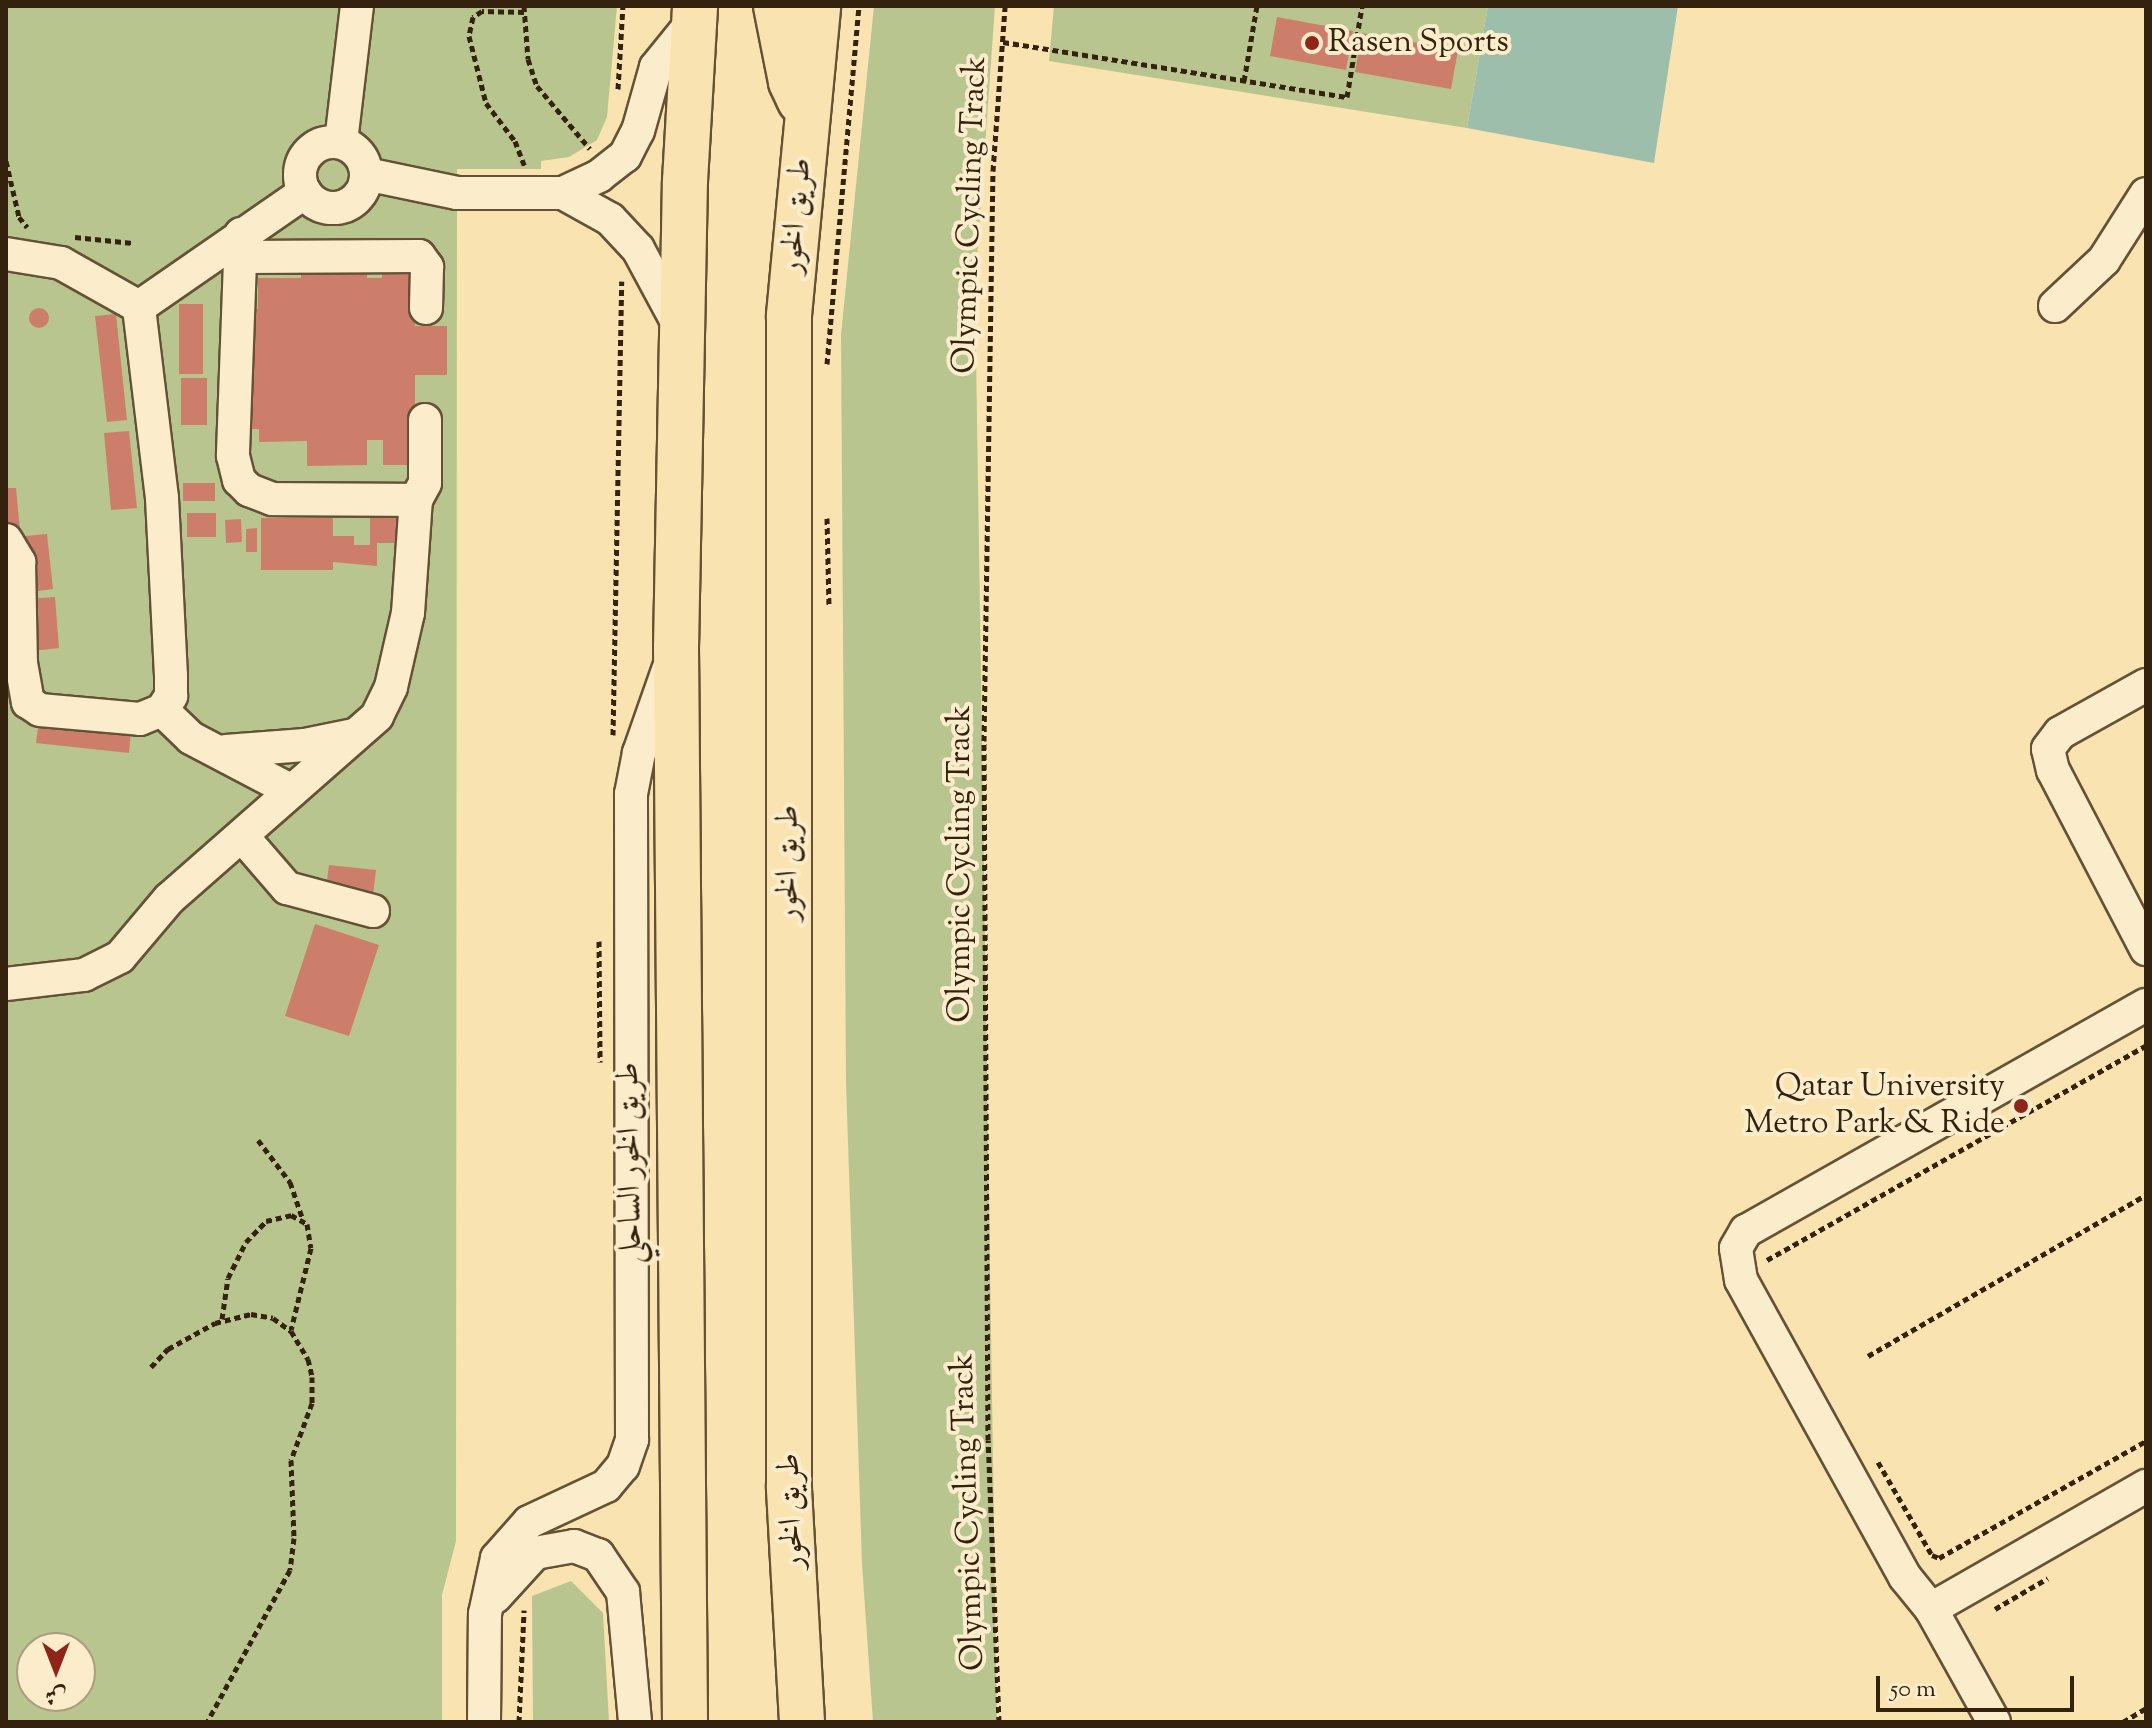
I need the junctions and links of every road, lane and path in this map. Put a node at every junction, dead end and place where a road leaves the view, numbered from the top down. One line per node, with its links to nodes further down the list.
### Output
1 (357, 6): 15 (street)
2 (623, 6): 13 (path)
3 (776, 6): 14 (highway)
4 (818, 6): 14 (highway, طريق الخور)
5 (859, 6): 33 (path)
6 (1005, 6): 11 (path, Olympic Cycling Track)
7 (1257, 6): 12 (path)
8 (1362, 6): 12 (path)
9 (524, 9): 16 (path); 21 (path)
10 (695, 12): 20 (street); 32 (highway)
11 (1003, 42): 12 (path); 79 (path, Olympic Cycling Track)
12 (1244, 81)
13 (617, 99)
14 (807, 114): 78 (highway, طريق الخور)
15 (341, 142): 18 (street); 19 (street)
16 (601, 147)
17 (6, 161): 23 (path)
18 (366, 174): 19 (street); 21 (street)
19 (305, 192): 26 (street)
20 (563, 193): 21 (street); 32 (street)
21 (526, 194)
22 (2146, 194): 29 (street)
23 (31, 230)
24 (70, 236): 25 (path)
25 (133, 243)
26 (242, 245): 30 (street); 31 (street); 35 (street)
27 (6, 254): 30 (street)
28 (621, 266): 46 (path)
29 (2055, 306)
30 (139, 307): 43 (street)
31 (426, 308)
32 (680, 327): 39 (highway)
33 (826, 368)
34 (425, 420): 35 (street)
35 (416, 500): 44 (street)
36 (827, 510): 38 (path)
37 (6, 540): 40 (street)
38 (829, 605)
39 (676, 648): 71 (street, طريق الخور الساحلي); 77 (highway)
40 (13, 653): 42 (street)
41 (2146, 685): 51 (street)
42 (17, 699): 43 (street)
43 (162, 710): 45 (street)
44 (361, 733): 45 (street); 47 (street)
45 (221, 751): 47 (street)
46 (611, 752)
47 (292, 791): 48 (street)
48 (242, 836): 49 (street); 52 (street)
49 (373, 911)
50 (600, 933): 55 (path)
51 (2146, 949)
52 (6, 984)
53 (2146, 1005): 69 (street)
54 (2146, 1046): 59 (path)
55 (600, 1066)
56 (258, 1140): 58 (path)
57 (2146, 1195): 62 (path)
58 (303, 1220): 60 (path); 61 (path)
59 (1766, 1270)
60 (222, 1320): 61 (path); 63 (path)
61 (291, 1331): 73 (path)
62 (1868, 1356)
63 (151, 1367)
64 (2146, 1441): 65 (path)
65 (1877, 1460)
66 (2146, 1486): 69 (street)
67 (529, 1597): 75 (path)
68 (2009, 1602): 70 (path)
69 (1931, 1609): 80 (street)
70 (1987, 1612)
71 (485, 1614): 74 (street, طريق الخور الساحلي); 76 (street)
72 (2146, 1708): 81 (path)
73 (207, 1722)
74 (484, 1722)
75 (519, 1722)
76 (635, 1722)
77 (685, 1722)
78 (802, 1722)
79 (999, 1722)
80 (1994, 1722)
81 (2123, 1722)

